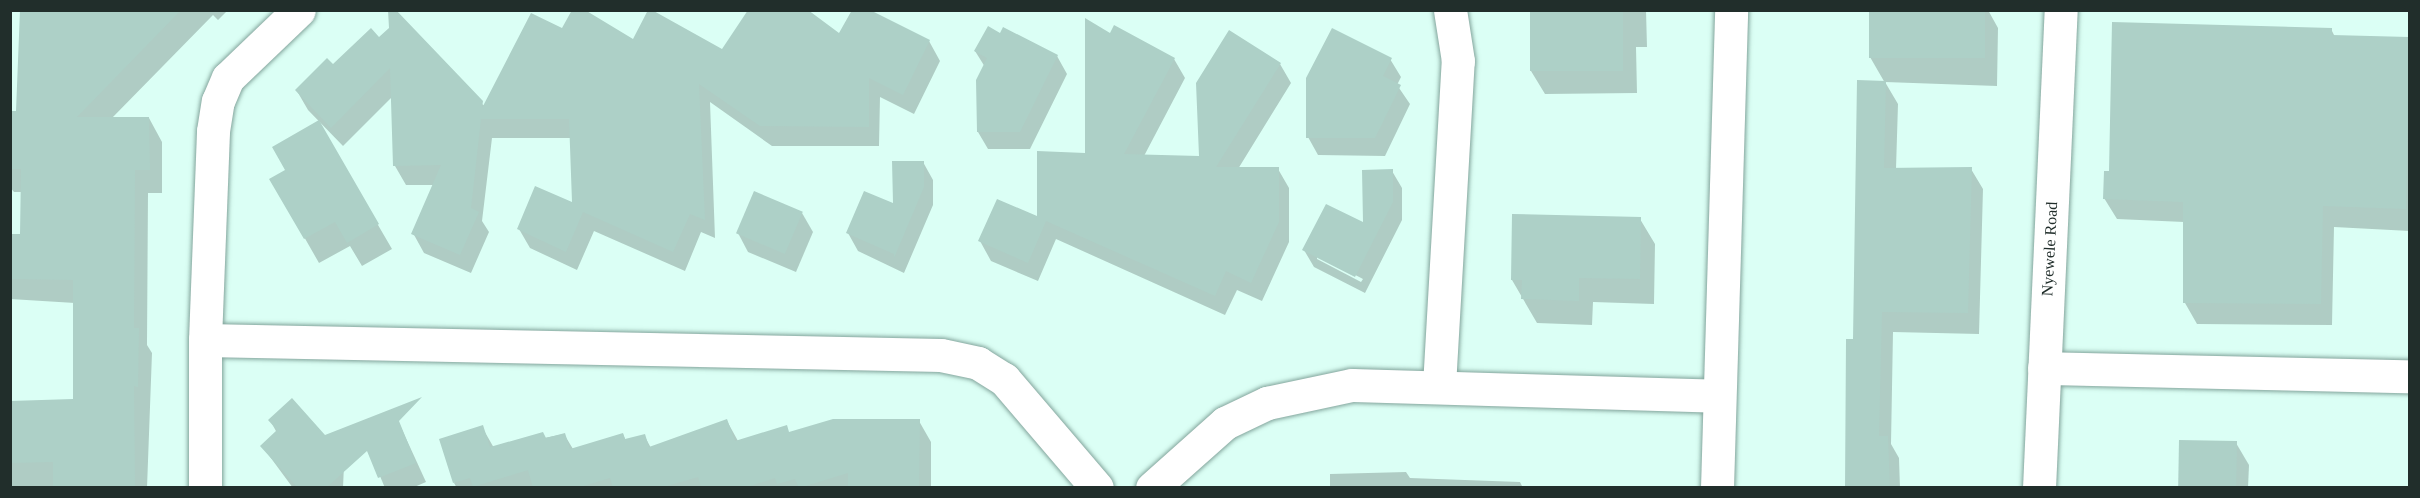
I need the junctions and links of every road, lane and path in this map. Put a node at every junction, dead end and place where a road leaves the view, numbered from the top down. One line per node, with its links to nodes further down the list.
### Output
1 (299, 10): 5 (street)
2 (1450, 10): 8 (street)
3 (1731, 10): 9 (street)
4 (2061, 10): 6 (street, Nyewele Road)
5 (205, 340): 10 (street); 11 (street)
6 (2044, 368): 7 (street); 14 (street, Nyewele Road)
7 (2409, 376)
8 (1439, 386): 9 (street); 12 (street)
9 (1718, 396): 13 (street)
10 (205, 488)
11 (1097, 488)
12 (1152, 488)
13 (1717, 488)
14 (2039, 488)

